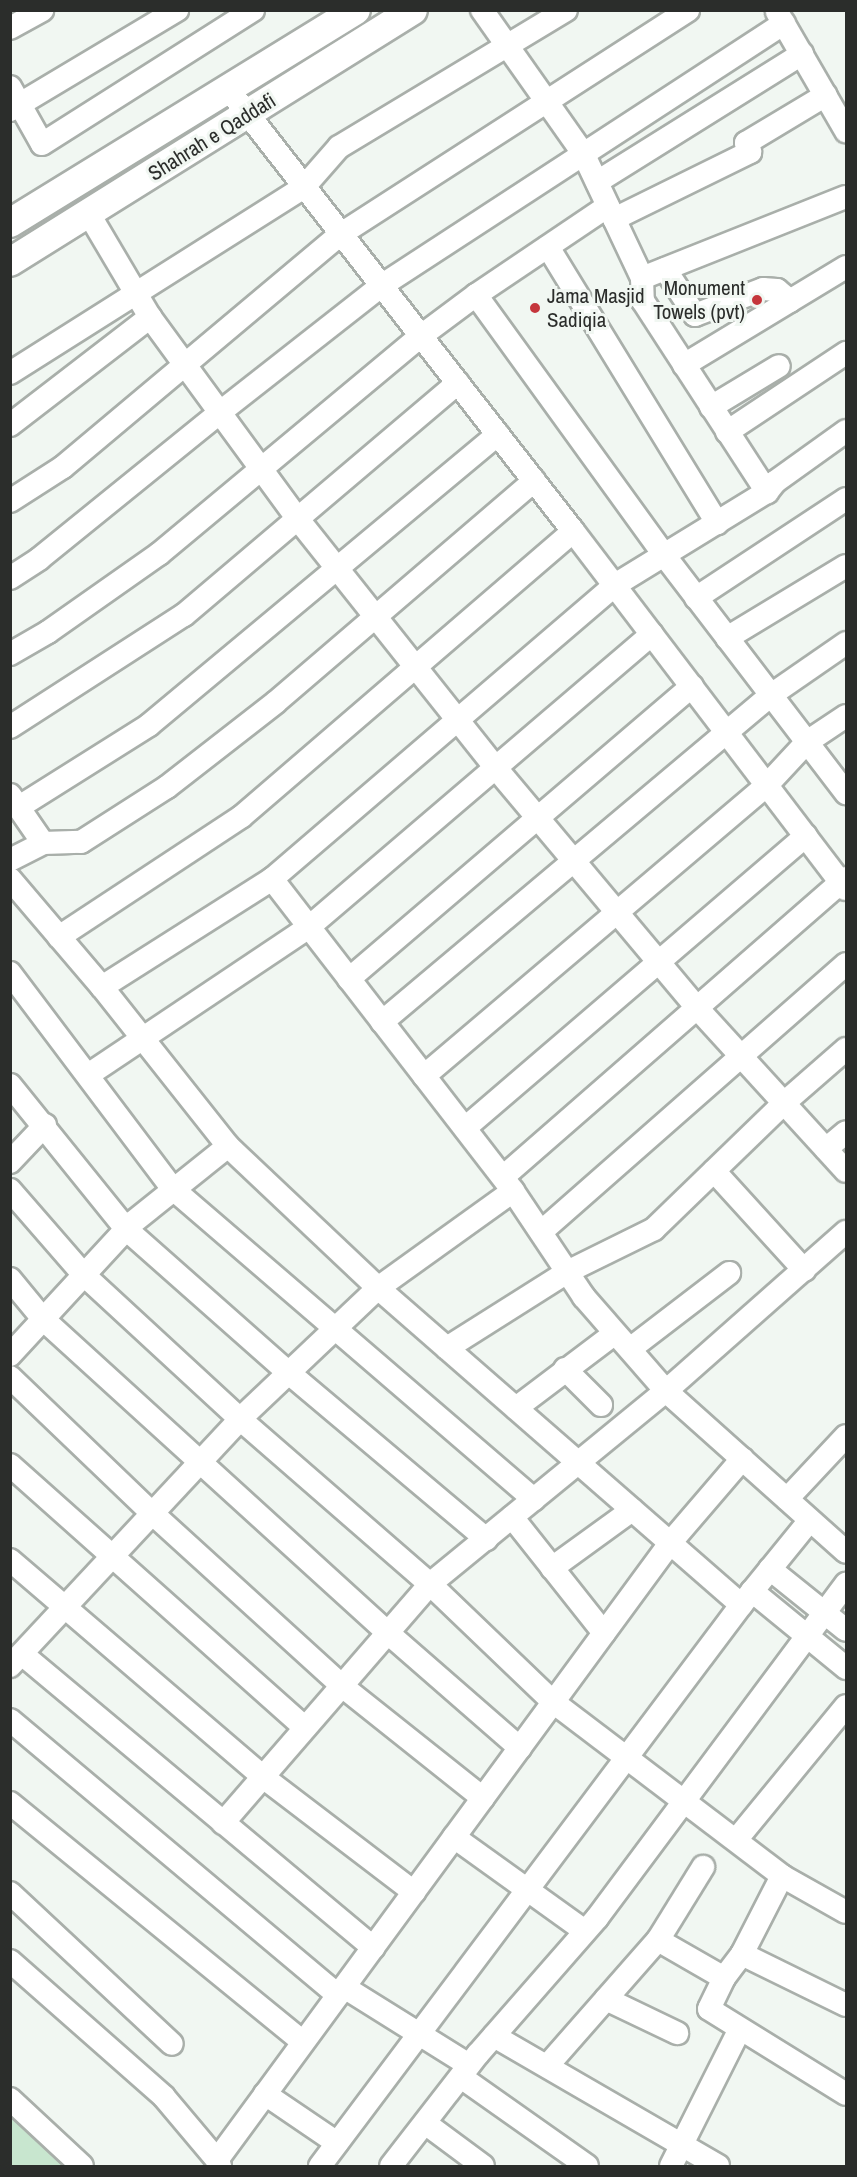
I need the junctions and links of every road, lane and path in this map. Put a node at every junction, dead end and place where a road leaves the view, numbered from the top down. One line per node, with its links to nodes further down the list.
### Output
1 (42, 10): 10 (street)
2 (177, 10): 15 (street)
3 (253, 10): 15 (street)
4 (356, 10): 13 (main road, Shahrah e Qaddafi)
5 (413, 10): 17 (main road, Shahrah e Qaddafi)
6 (482, 10): 11 (street)
7 (566, 10): 11 (street)
8 (688, 10): 16 (street)
9 (780, 17): 12 (street); 19 (street)
10 (10, 28)
11 (508, 47): 16 (street); 21 (street)
12 (802, 54): 14 (street); 20 (street)
13 (229, 90): 17 (street); 25 (main road, Shahrah e Qaddafi)
14 (826, 95): 18 (street); 23 (street)
15 (14, 100)
16 (545, 100): 19 (street); 26 (street)
17 (248, 114): 21 (street); 24 (main road, Shahrah e Qaddafi)
18 (846, 131)
19 (583, 153): 20 (street); 32 (street)
20 (597, 182): 23 (street)
21 (304, 187): 26 (street); 33 (street)
22 (846, 196): 30 (street)
23 (611, 213): 27 (street); 31 (street)
24 (89, 214): 28 (main road, Shahrah e Qaddafi); 33 (street)
25 (10, 223)
26 (341, 234): 32 (street); 40 (street)
27 (548, 247): 34 (street); 56 (street)
28 (10, 262)
29 (846, 267): 35 (street)
30 (665, 269): 31 (street); 35 (street)
31 (642, 278): 39 (street)
32 (381, 286): 37 (street); 45 (street)
33 (136, 295): 36 (street); 42 (street)
34 (476, 296): 37 (street); 58 (street)
35 (790, 301): 39 (street)
36 (150, 317): 40 (street); 46 (street)
37 (421, 336): 43 (street); 50 (street)
38 (846, 353): 47 (street)
39 (684, 365): 44 (street)
40 (184, 366): 45 (street); 54 (street)
41 (780, 366): 44 (street)
42 (10, 373)
43 (458, 383): 48 (street); 55 (street)
44 (711, 407): 47 (street)
45 (219, 413): 50 (street); 61 (street)
46 (10, 425)
47 (727, 432): 52 (street)
48 (498, 434): 51 (street); 60 (street)
49 (844, 438): 52 (street)
50 (260, 469): 55 (street); 68 (street)
51 (534, 481): 57 (street); 64 (street)
52 (766, 492): 56 (street)
53 (846, 499): 63 (street)
54 (10, 501)
55 (297, 518): 60 (street); 74 (street)
56 (717, 523): 58 (street)
57 (573, 531): 62 (street); 69 (street)
58 (664, 555): 62 (street); 63 (street)
59 (846, 566): 66 (street)
60 (337, 569): 64 (street); 80 (street)
61 (10, 578)
62 (615, 585): 65 (street); 73 (street)
63 (696, 598): 66 (street)
64 (375, 617): 69 (street); 83 (street)
65 (652, 633): 70 (street); 77 (street)
66 (727, 638): 71 (street)
67 (846, 643): 71 (street)
68 (10, 654)
69 (416, 668): 73 (street); 91 (street)
70 (692, 686): 75 (street); 81 (street)
71 (771, 694): 75 (street); 76 (street)
72 (846, 716): 76 (street)
73 (457, 720): 77 (street); 87 (street)
74 (10, 727)
75 (727, 732): 78 (street); 85 (street)
76 (807, 742): 78 (street); 79 (street)
77 (495, 767): 81 (street); 90 (street)
78 (767, 785): 82 (street); 89 (street)
79 (846, 792)
80 (15, 801): 83 (street)
81 (537, 818): 85 (street); 95 (street)
82 (806, 836): 88 (street); 92 (street)
83 (44, 843): 84 (street)
84 (10, 860)
85 (574, 861): 89 (street); 98 (street)
86 (10, 879): 91 (street)
87 (272, 879): 90 (street); 96 (street)
88 (845, 883): 97 (street)
89 (617, 913): 92 (street); 103 (street)
90 (309, 927): 95 (street); 99 (street)
91 (59, 937): 96 (street)
92 (658, 962): 97 (street); 107 (street)
93 (846, 964): 101 (street)
94 (10, 973): 102 (street)
95 (349, 978): 98 (street)
96 (102, 987): 99 (street)
97 (698, 1009): 101 (street); 114 (street)
98 (382, 1022): 103 (street)
99 (141, 1037): 102 (street); 109 (street)
100 (846, 1049): 105 (street)
101 (740, 1055): 105 (street); 118 (street)
102 (87, 1075): 116 (street)
103 (424, 1076): 107 (street)
104 (10, 1085): 106 (street)
105 (784, 1103): 110 (street); 112 (street)
106 (45, 1125): 111 (street); 117 (street)
107 (465, 1128): 114 (street)
108 (846, 1132): 110 (street)
109 (228, 1146): 116 (street); 125 (street)
110 (826, 1149): 113 (street)
111 (10, 1162)
112 (714, 1171): 120 (street); 121 (street)
113 (846, 1171)
114 (508, 1184): 118 (street); 125 (street)
115 (10, 1190): 123 (street)
116 (173, 1190): 117 (street); 127 (street)
117 (126, 1229): 123 (street); 132 (street)
118 (541, 1232): 121 (street)
119 (846, 1232): 120 (street)
120 (804, 1270): 134 (street)
121 (567, 1272): 128 (street); 129 (street)
122 (729, 1273): 128 (street)
123 (84, 1275): 126 (street); 137 (street)
124 (10, 1279): 126 (street)
125 (378, 1288): 127 (street); 129 (street)
126 (43, 1319): 130 (street); 140 (street)
127 (335, 1329): 132 (street); 143 (street)
128 (622, 1341): 131 (street); 134 (street)
129 (447, 1348): 136 (street)
130 (10, 1355)
131 (565, 1369): 135 (street); 136 (street)
132 (289, 1373): 137 (street); 149 (street)
133 (10, 1377): 146 (street)
134 (666, 1391): 139 (street); 141 (street)
135 (601, 1405)
136 (516, 1408): 141 (street)
137 (240, 1419): 140 (street); 156 (street)
138 (846, 1436): 144 (street)
139 (742, 1459): 144 (street); 150 (street)
140 (201, 1461): 146 (street); 162 (street)
141 (578, 1463): 143 (street); 145 (street)
142 (10, 1464): 152 (street)
143 (534, 1499): 147 (street)
144 (788, 1499): 148 (street)
145 (632, 1510): 150 (street); 154 (street)
146 (152, 1513): 152 (street); 167 (street)
147 (512, 1517): 149 (street); 154 (street)
148 (810, 1520): 151 (street); 155 (street)
149 (486, 1539): 156 (street)
150 (670, 1544): 158 (street); 163 (street)
151 (846, 1552)
152 (112, 1556): 159 (street); 171 (street)
153 (10, 1560): 159 (street)
154 (552, 1568): 163 (street)
155 (770, 1569): 158 (street); 160 (street)
156 (430, 1584): 162 (street); 168 (street)
157 (846, 1584): 160 (street)
158 (746, 1598): 164 (street); 173 (street)
159 (65, 1605): 165 (street); 174 (street)
160 (825, 1612): 161 (street); 164 (street)
161 (846, 1630)
162 (388, 1633): 167 (street); 172 (street)
163 (604, 1633): 168 (street)
164 (808, 1635): 166 (street); 176 (street)
165 (16, 1660): 178 (street)
166 (846, 1668)
167 (342, 1686): 171 (street); 175 (street)
168 (553, 1702): 172 (street); 173 (street)
169 (846, 1706): 180 (street)
170 (10, 1720): 193 (street)
171 (305, 1728): 174 (street)
172 (520, 1748): 175 (street)
173 (626, 1757): 176 (street); 183 (street)
174 (263, 1777): 178 (street); 184 (street)
175 (483, 1798): 179 (street)
176 (684, 1801): 180 (street); 187 (street)
177 (10, 1803): 200 (street)
178 (223, 1822): 189 (street)
179 (454, 1837): 183 (street); 184 (street)
180 (736, 1840): 182 (street)
181 (703, 1867): 188 (street)
182 (782, 1876): 186 (street); 190 (street)
183 (527, 1889): 187 (street); 198 (street)
184 (414, 1892): 189 (street)
185 (10, 1893): 201 (street)
186 (846, 1911)
187 (585, 1931): 199 (street)
188 (658, 1940): 192 (street); 194 (street)
189 (373, 1948): 193 (street)
190 (742, 1954): 192 (street); 195 (street)
191 (10, 1960): 210 (street)
192 (724, 1978): 196 (street)
193 (341, 1991): 198 (street); 200 (street)
194 (606, 1999): 197 (street); 202 (street)
195 (846, 2005)
196 (740, 2029): 205 (street); 209 (street)
197 (677, 2033)
198 (419, 2034): 203 (street); 208 (street)
199 (494, 2036): 202 (street); 203 (street)
200 (303, 2042): 204 (street)
201 (172, 2044)
202 (548, 2065): 209 (street)
203 (465, 2071): 207 (street); 215 (street)
204 (265, 2094): 208 (street); 210 (street)
205 (846, 2094)
206 (10, 2099): 211 (street)
207 (425, 2123): 213 (street); 214 (street)
208 (337, 2143): 212 (street)
209 (682, 2144): 216 (street); 217 (street)
210 (218, 2163)
211 (82, 2166)
212 (320, 2166)
213 (391, 2166)
214 (483, 2166)
215 (587, 2166)
216 (671, 2166)
217 (718, 2166)

